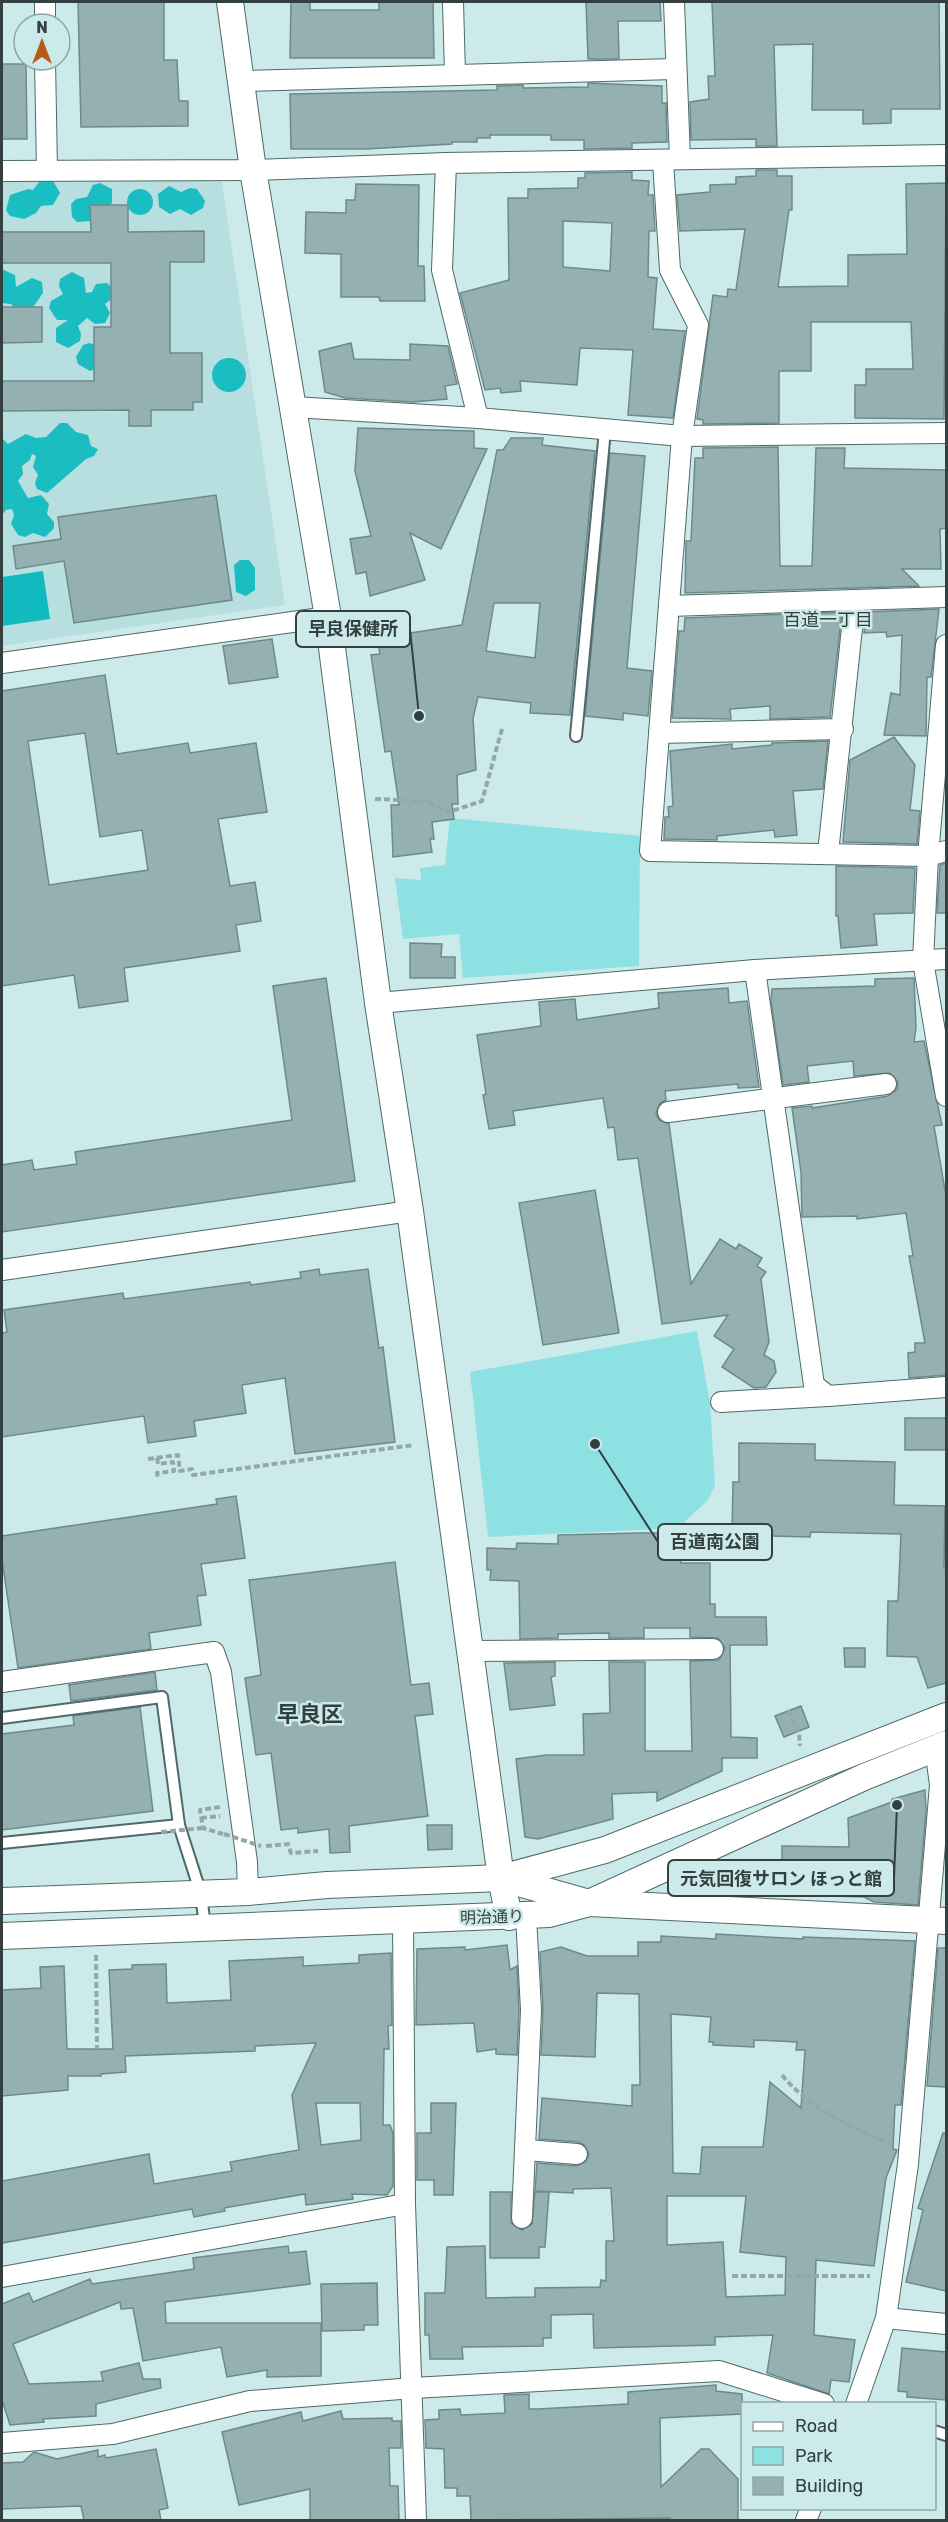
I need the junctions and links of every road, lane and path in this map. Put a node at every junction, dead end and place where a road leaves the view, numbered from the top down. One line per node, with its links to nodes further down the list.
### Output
1 (230, 2): 7 (street)
2 (453, 2): 6 (street)
3 (674, 2): 4 (street)
4 (674, 69): 6 (street); 9 (street)
5 (45, 72): 11 (street)
6 (455, 74): 7 (street)
7 (243, 81): 12 (street)
8 (946, 155): 9 (street)
9 (671, 160): 10 (street); 18 (street)
10 (446, 163): 12 (street); 15 (street)
11 (47, 170): 12 (street); 13 (street)
12 (253, 170): 14 (street)
13 (2, 171)
14 (293, 407): 15 (street); 22 (street)
15 (478, 418): 16 (street)
16 (605, 429): 18 (street); 29 (lane)
17 (946, 433): 18 (street)
18 (682, 436): 21 (street)
19 (946, 597): 20 (street)
20 (855, 600): 21 (street); 27 (street)
21 (669, 606): 28 (street)
22 (328, 617): 24 (street); 37 (street)
23 (946, 645): 25 (street)
24 (2, 663)
25 (945, 672): 30 (street)
26 (502, 729): 31 (path)
27 (843, 729): 28 (street); 32 (street)
28 (659, 733): 32 (street)
29 (576, 736)
30 (942, 750): 33 (street)
31 (374, 800)
32 (828, 853): 33 (street)
33 (937, 853): 35 (street)
34 (946, 959): 35 (street)
35 (923, 961): 36 (street); 39 (street)
36 (755, 970): 37 (street); 40 (street)
37 (378, 1003): 42 (street)
38 (886, 1084): 40 (street)
39 (946, 1096)
40 (773, 1098): 41 (street); 45 (street)
41 (668, 1112)
42 (410, 1211): 43 (street); 52 (street)
43 (2, 1270)
44 (946, 1387): 45 (street)
45 (828, 1396): 46 (street)
46 (721, 1402)
47 (414, 1445): 48 (path)
48 (157, 1458): 49 (path); 50 (path)
49 (148, 1459)
50 (158, 1479)
51 (712, 1649): 52 (street)
52 (470, 1651): 66 (street)
53 (2, 1682): 68 (street)
54 (788, 1710): 58 (path)
55 (946, 1716): 66 (street)
56 (2, 1718): 60 (lane)
57 (941, 1745): 71 (street, 明治通り); 74 (street)
58 (800, 1746)
59 (201, 1818): 59 (path); 61 (path)
60 (179, 1825): 63 (lane); 69 (lane)
61 (203, 1828): 62 (path, bridge); 64 (path, bridge)
62 (161, 1832)
63 (2, 1843)
64 (318, 1851)
65 (726, 1862): 67 (path)
66 (501, 1878): 68 (street); 71 (street); 72 (street)
67 (734, 1882)
68 (248, 1892): 69 (street)
69 (201, 1894): 70 (street); 75 (lane)
70 (2, 1901)
71 (589, 1903): 72 (street, 明治通り); 74 (street)
72 (518, 1916): 73 (street, 明治通り); 80 (street)
73 (403, 1919): 75 (street, 明治通り); 83 (street)
74 (938, 1920): 81 (street)
75 (205, 1928): 76 (street, 明治通り)
76 (2, 1936)
77 (96, 1955): 78 (path)
78 (97, 2049)
79 (782, 2075): 81 (path)
80 (526, 2150): 82 (street); 84 (street)
81 (909, 2151): 86 (street)
82 (577, 2154)
83 (405, 2204): 87 (street); 90 (street)
84 (522, 2218)
85 (732, 2276): 86 (path)
86 (892, 2276): 88 (street)
87 (2, 2277)
88 (886, 2318): 89 (street); 92 (street)
89 (946, 2324)
90 (413, 2388): 91 (street); 93 (street); 94 (street)
91 (821, 2402)
92 (858, 2402)
93 (2, 2443)
94 (416, 2520)

